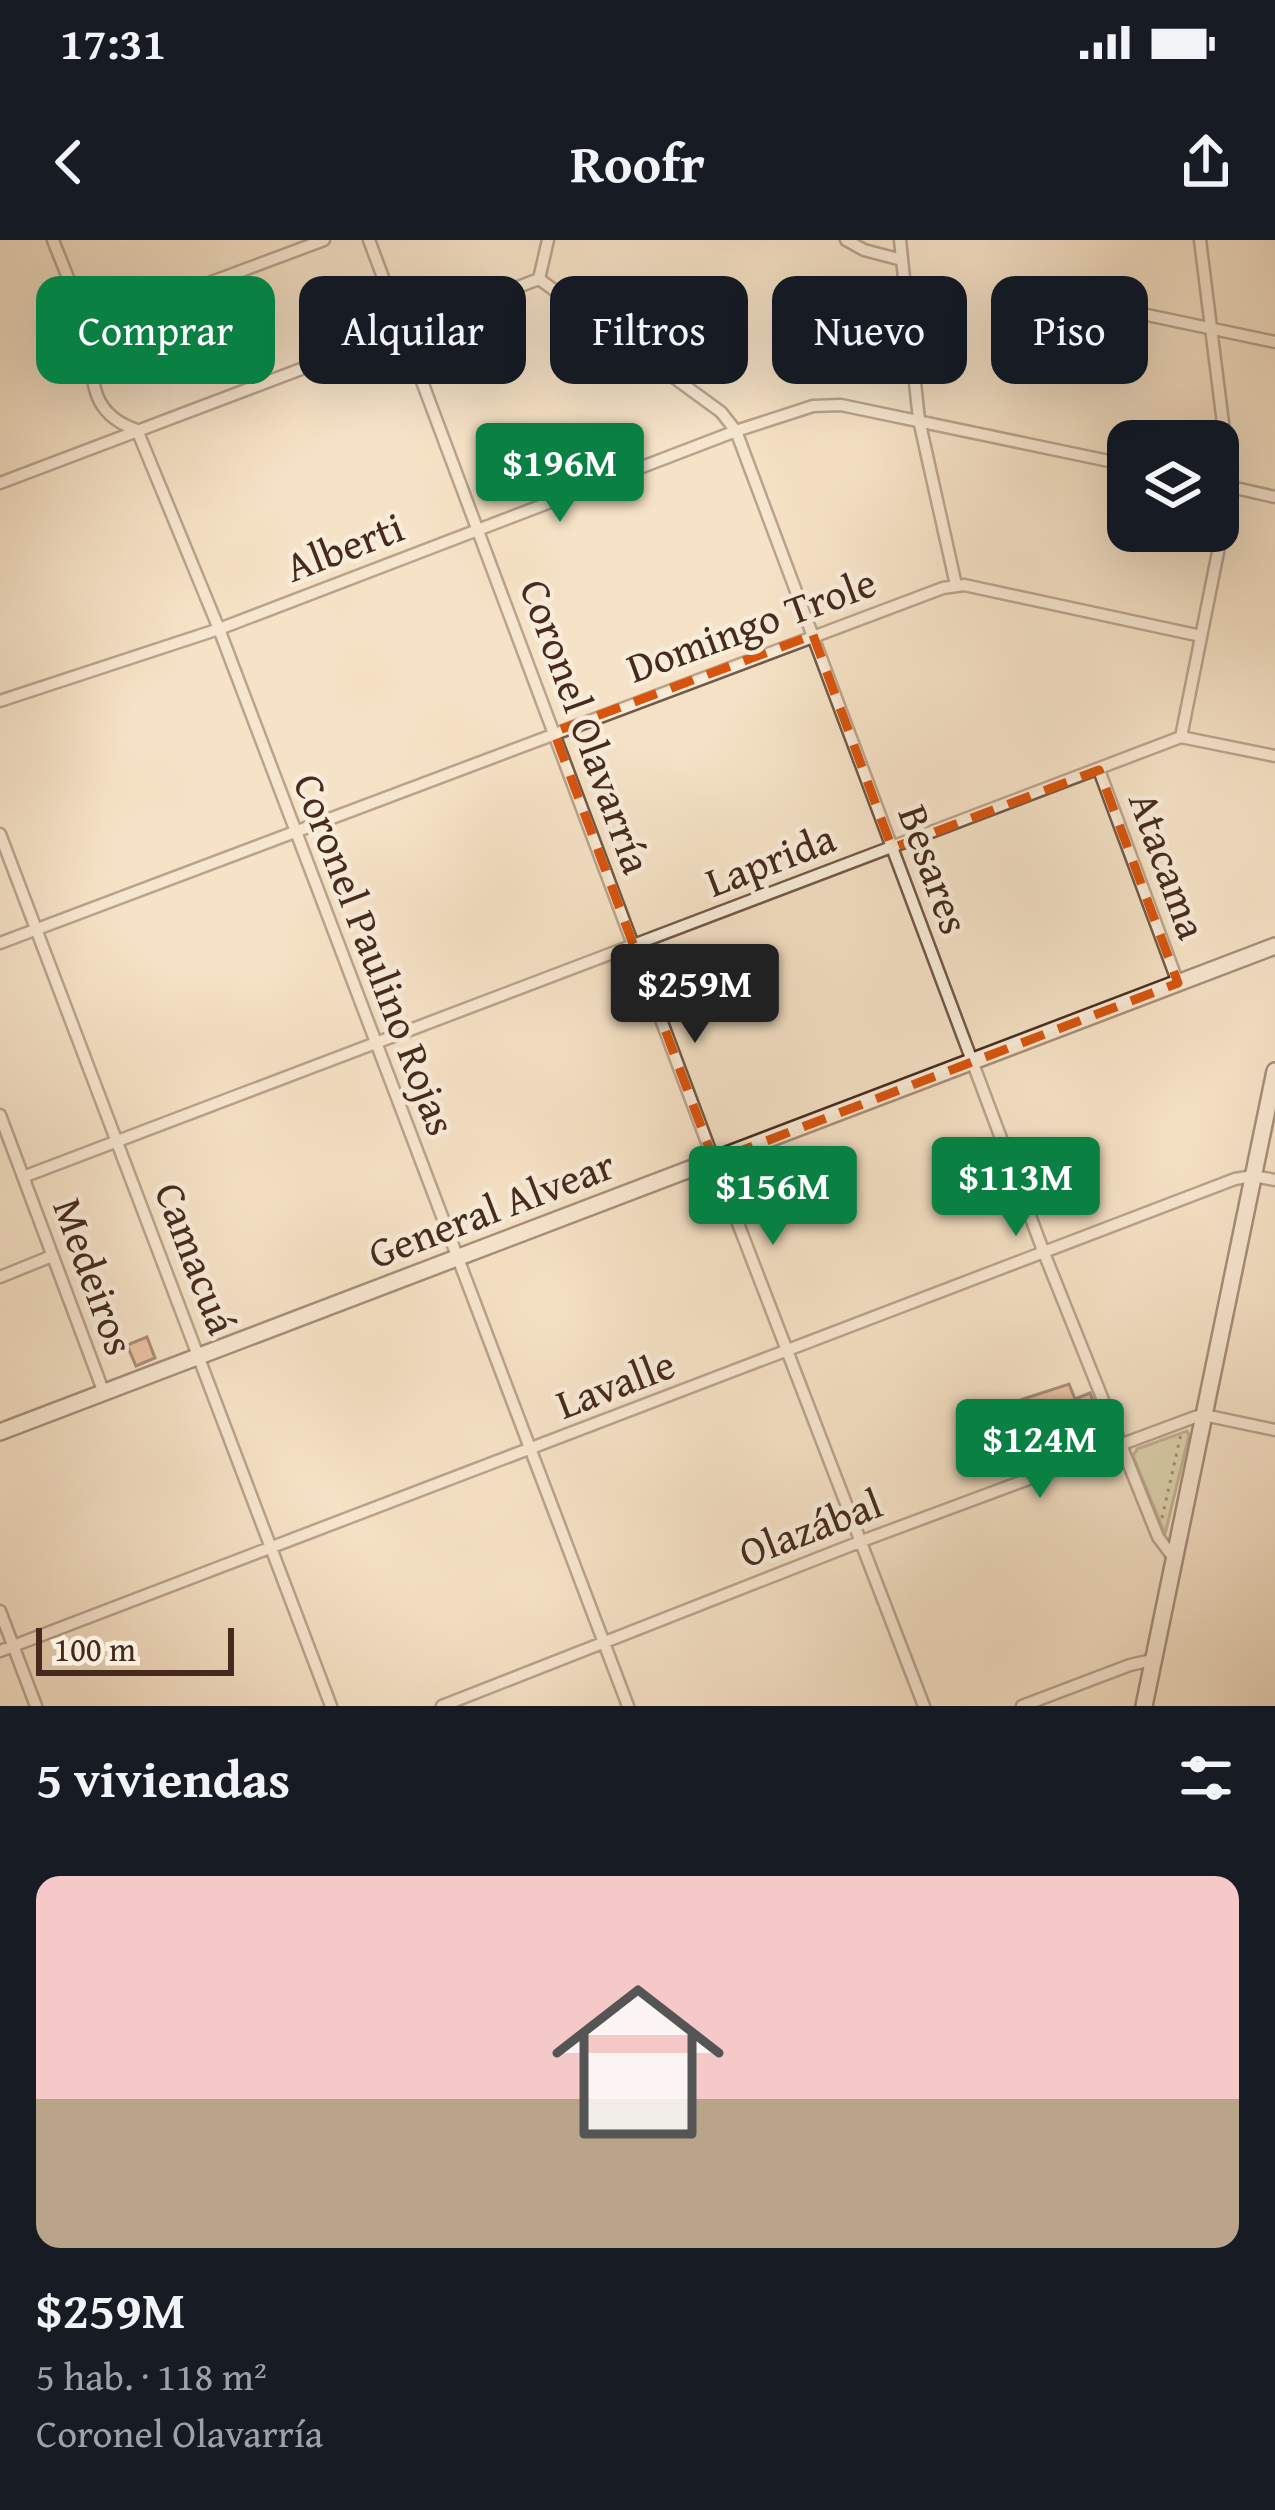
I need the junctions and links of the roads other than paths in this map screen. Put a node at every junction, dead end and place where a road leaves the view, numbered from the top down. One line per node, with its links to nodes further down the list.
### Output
1 (53, 240): 20 (street, Coronel Paulino Rojas)
2 (324, 240): 9 (street)
3 (369, 240): 10 (street, Coronel Olavarría)
4 (548, 240): 11 (street)
5 (845, 240): 8 (street)
6 (900, 240): 8 (street)
7 (1199, 240): 14 (street)
8 (902, 260): 18 (street)
9 (228, 276)
10 (383, 276)
11 (539, 279): 12 (street); 21 (street, Besares)
12 (526, 284)
13 (1148, 315): 14 (street)
14 (1210, 328): 15 (street); 19 (street)
15 (1275, 342)
16 (299, 369): 20 (street)
17 (424, 384): 26 (street, Coronel Olavarría)
18 (919, 420): 21 (street, Alberti); 22 (street, Alberti); 28 (street)
19 (1218, 420)
20 (136, 430): 23 (street); 29 (street, Coronel Paulino Rojas)
21 (736, 431): 26 (street, Alberti); 30 (street, Besares)
22 (1107, 460)
23 (0, 483)
24 (1239, 489): 25 (street)
25 (1275, 497)
26 (478, 531): 29 (street, Alberti); 33 (street, Coronel Olavarría)
27 (1214, 552): 31 (street)
28 (956, 585): 30 (street, Domingo Trole); 31 (street)
29 (219, 629): 32 (street, Alberti); 37 (street, Coronel Paulino Rojas)
30 (813, 635): 33 (street, Domingo Trole); 39 (street, Besares)
31 (1201, 636): 34 (street)
32 (0, 701)
33 (554, 732): 37 (street, Domingo Trole); 42 (street, Coronel Olavarría)
34 (1181, 737): 35 (street); 36 (street, Laprida)
35 (1275, 756)
36 (1099, 770): 39 (street, Laprida); 44 (street, Atacama)
37 (295, 832): 40 (street, Domingo Trole); 45 (street, Coronel Paulino Rojas)
38 (2, 843): 40 (street, Camacuá)
39 (892, 848): 42 (street, Laprida); 46 (street, Besares)
40 (36, 928): 41 (street, Domingo Trole); 49 (street, Camacuá)
41 (0, 943)
42 (633, 946): 45 (street, Laprida); 50 (street, Coronel Olavarría)
43 (1275, 946): 44 (street, General Alvear)
44 (1178, 983): 46 (street, General Alvear)
45 (376, 1044): 49 (street, Laprida); 56 (street, Coronel Paulino Rojas)
46 (972, 1063): 50 (street, General Alvear); 54 (street, Besares)
47 (1275, 1072): 51 (street)
48 (1, 1118): 52 (street, Medeiros)
49 (119, 1142): 52 (street, Laprida); 59 (street, Camacuá)
50 (714, 1161): 56 (street, General Alvear); 58 (street, Coronel Olavarría)
51 (1253, 1176): 53 (street); 54 (street, Lavalle); 61 (street)
52 (23, 1177): 55 (street, Medeiros)
53 (1275, 1180)
54 (1044, 1253): 58 (street, Lavalle); 64 (street, Besares)
55 (52, 1256): 57 (street); 60 (street, Medeiros)
56 (456, 1260): 59 (street, General Alvear); 65 (street, Coronel Paulino Rojas)
57 (0, 1277)
58 (790, 1351): 65 (street, Lavalle); 66 (street, Coronel Olavarría)
59 (199, 1358): 60 (street, General Alvear); 67 (street, Camacuá)
60 (104, 1393): 63 (street, General Alvear)
61 (1204, 1415): 62 (street); 64 (street, Olazábal); 68 (street)
62 (1275, 1430)
63 (0, 1432)
64 (1122, 1446): 66 (street, Olazábal); 68 (street, Besares)
65 (530, 1450): 67 (street, Lavalle); 70 (street, Coronel Paulino Rojas)
66 (862, 1540): 70 (street, Olazábal); 77 (street, Coronel Olavarría)
67 (271, 1550): 71 (street, Lavalle); 74 (street, Camacuá)
68 (1173, 1557): 72 (street)
69 (0, 1612): 71 (street)
70 (604, 1644): 75 (street, Olazábal); 76 (street, Coronel Paulino Rojas)
71 (6, 1648): 73 (street)
72 (1152, 1660): 78 (street); 79 (street)
73 (36, 1706)
74 (331, 1706)
75 (442, 1706)
76 (628, 1706)
77 (924, 1706)
78 (1022, 1706)
79 (1144, 1706)

